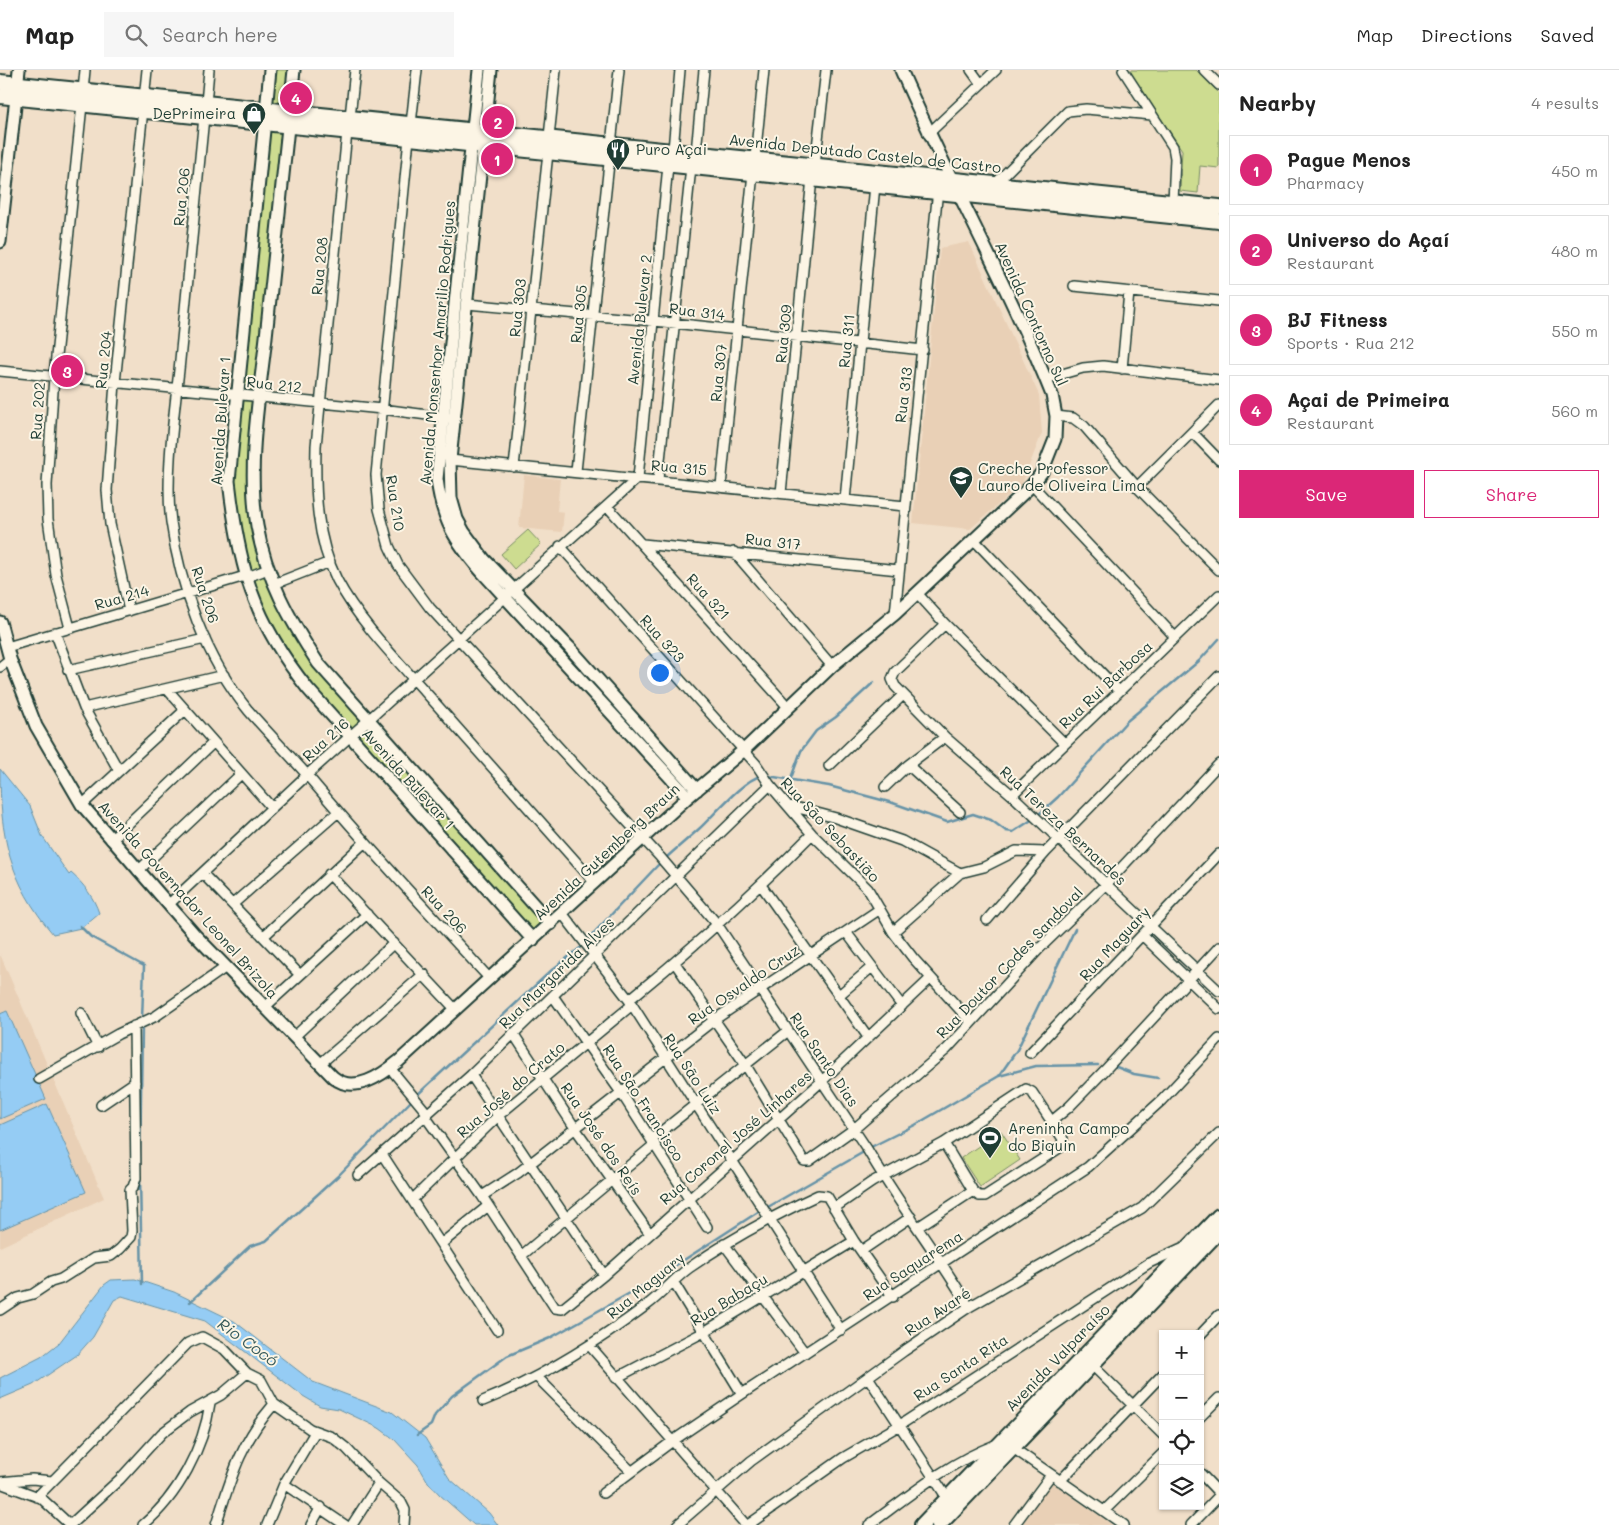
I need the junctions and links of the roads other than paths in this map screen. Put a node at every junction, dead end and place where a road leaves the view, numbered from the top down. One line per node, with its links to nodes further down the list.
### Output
1 (19, 70): 25 (street)
2 (85, 70): 27 (street, Rua 202)
3 (147, 70): 29 (street, Rua 204)
4 (209, 70): 28 (street)
5 (270, 70): 30 (street, Avenida Bulevar 1)
6 (294, 70): 34 (street, Avenida Bulevar 1)
7 (355, 70): 33 (street)
8 (417, 70): 36 (street)
9 (479, 70): 41 (street, Avenida Monsenhor Amarilio Rodrigues)
10 (491, 70): 41 (street, Avenida Monsenhor Amarilio Rodrigues)
11 (556, 70): 39 (street)
12 (619, 70): 42 (street)
13 (680, 70): 43 (street)
14 (704, 70): 44 (street)
15 (764, 70): 46 (street)
16 (826, 70): 51 (street, Rua 309)
17 (901, 70): 38 (street)
18 (972, 70): 23 (street)
19 (996, 70): 23 (street)
20 (1123, 70): 31 (street)
21 (1204, 70): 24 (street)
22 (0, 82): 25 (main road, Avenida Deputado Castelo de Castro)
23 (981, 84): 38 (street)
24 (1219, 85)
25 (17, 91): 26 (main road, Avenida Deputado Castelo de Castro); 27 (main road, Avenida Deputado Castelo de Castro); 48 (street)
26 (0, 96)
27 (82, 98): 29 (main road, Avenida Deputado Castelo de Castro); 76 (street, Rua 202)
28 (206, 103): 29 (main road, Avenida Deputado Castelo de Castro); 30 (main road, Avenida Deputado Castelo de Castro)
29 (144, 104): 32 (main road, Avenida Deputado Castelo de Castro); 79 (street, Rua 204)
30 (266, 109): 34 (main road, Avenida Deputado Castelo de Castro); 35 (street, Avenida Bulevar 1)
31 (1152, 115): 54 (street); 57 (street)
32 (204, 117): 35 (main road, Avenida Deputado Castelo de Castro); 80 (street, Rua 206)
33 (350, 117): 34 (main road, Avenida Deputado Castelo de Castro); 36 (main road, Avenida Deputado Castelo de Castro)
34 (289, 119): 35 (main road, Avenida Deputado Castelo de Castro); 37 (main road, Avenida Deputado Castelo de Castro); 82 (street, Avenida Bulevar 1)
35 (265, 124): 81 (street, Avenida Bulevar 1)
36 (411, 124): 41 (main road, Avenida Deputado Castelo de Castro)
37 (347, 132): 40 (main road, Avenida Deputado Castelo de Castro); 83 (street, Rua 208)
38 (928, 134): 53 (street)
39 (549, 137): 41 (main road, Avenida Deputado Castelo de Castro); 42 (main road, Avenida Deputado Castelo de Castro)
40 (409, 138): 41 (main road, Avenida Deputado Castelo de Castro); 85 (street, Rua 210)
41 (478, 138): 45 (main road, Avenida Deputado Castelo de Castro); 65 (street, Avenida Monsenhor Amarilio Rodrigues); 87 (street, Avenida Monsenhor Amarilio Rodrigues)
42 (611, 144): 43 (main road, Avenida Deputado Castelo de Castro); 47 (street, Rua 305)
43 (673, 150): 44 (main road, Avenida Deputado Castelo de Castro)
44 (696, 152): 46 (main road, Avenida Deputado Castelo de Castro)
45 (548, 153): 47 (main road, Avenida Deputado Castelo de Castro); 66 (street, Rua 303)
46 (755, 158): 51 (main road, Avenida Deputado Castelo de Castro)
47 (609, 160): 49 (main road, Avenida Deputado Castelo de Castro); 67 (street, Rua 305)
48 (4, 162): 60 (street)
49 (668, 165): 50 (main road, Avenida Deputado Castelo de Castro); 68 (street, Avenida Bulevar 2)
50 (691, 167): 52 (main road, Avenida Deputado Castelo de Castro); 69 (street)
51 (814, 172): 52 (main road, Avenida Deputado Castelo de Castro); 53 (main road, Avenida Deputado Castelo de Castro); 55 (main road, Avenida Deputado Castelo de Castro); 71 (street, Rua 309)
52 (753, 173): 70 (street, Rua 307)
53 (943, 184): 54 (main road, Avenida Deputado Castelo de Castro); 55 (main road, Avenida Deputado Castelo de Castro); 56 (main road, Avenida Deputado Castelo de Castro); 73 (street, Rua 313)
54 (995, 184): 57 (main road, Avenida Deputado Castelo de Castro)
55 (875, 185): 72 (street, Rua 311)
56 (959, 194): 59 (main road, Avenida Deputado Castelo de Castro); 77 (street, Avenida Contorno Sul)
57 (1173, 202): 58 (main road, Avenida Deputado Castelo de Castro)
58 (1219, 206)
59 (1219, 220)
60 (1, 224): 61 (street)
61 (0, 242)
62 (1074, 286): 63 (street)
63 (1129, 292): 64 (street); 74 (street)
64 (1219, 301)
65 (467, 304): 66 (street, Rua 314); 87 (street, Avenida Monsenhor Amarilio Rodrigues)
66 (532, 310): 67 (street, Rua 314); 91 (street, Rua 303)
67 (593, 316): 68 (street, Rua 314); 92 (street, Rua 305)
68 (654, 321): 69 (street, Rua 314); 93 (street, Avenida Bulevar 2)
69 (675, 324): 70 (street, Rua 314); 94 (street)
70 (737, 331): 71 (street, Rua 314); 96 (street, Rua 307)
71 (798, 337): 72 (street, Rua 314); 98 (street, Rua 309)
72 (860, 345): 73 (street, Rua 314); 99 (street, Rua 311)
73 (923, 350): 101 (street, Rua 313)
74 (1122, 368): 77 (street); 78 (street)
75 (0, 371): 76 (street, Rua 212)
76 (54, 376): 79 (street, Rua 212); 120 (street, Rua 202)
77 (1045, 379): 86 (street, Avenida Contorno Sul)
78 (1219, 380)
79 (115, 383): 80 (street, Rua 212); 116 (street, Rua 204)
80 (177, 390): 81 (street, Rua 212); 113 (street, Rua 206)
81 (236, 394): 82 (street, Rua 212); 110 (street, Avenida Bulevar 1)
82 (259, 397): 83 (street, Rua 212); 107 (street, Avenida Bulevar 1)
83 (320, 404): 85 (street, Rua 212); 106 (street)
84 (1219, 405): 88 (street)
85 (382, 409): 87 (street, Rua 212); 124 (street, Rua 210)
86 (1056, 416): 95 (street, Avenida Contorno Sul); 97 (street)
87 (449, 418): 89 (street, Avenida Monsenhor Amarilio Rodrigues); 114 (street, Avenida Monsenhor Amarilio Rodrigues)
88 (1192, 432): 90 (street); 97 (street)
89 (450, 460): 91 (street, Rua 315); 114 (street, Avenida Monsenhor Amarilio Rodrigues)
90 (1219, 460)
91 (514, 467): 92 (street, Rua 315)
92 (576, 471): 93 (street, Rua 315)
93 (638, 478): 94 (street, Rua 315); 100 (street, Rua 216)
94 (658, 479): 96 (street, Rua 315)
95 (1032, 485): 102 (street, Avenida Contorno Sul); 122 (street)
96 (721, 486): 98 (street, Rua 315)
97 (1137, 486): 109 (street)
98 (781, 493): 99 (street, Rua 315)
99 (845, 500): 101 (street, Rua 315)
100 (607, 506): 103 (street, Rua 321); 104 (street, Rua 216)
101 (905, 506): 108 (street, Rua 313)
102 (975, 541): 112 (street, Avenida Contorno Sul); 133 (street)
103 (643, 544): 105 (street, Rua 317); 135 (street, Rua 321)
104 (560, 546): 114 (street, Rua 216); 143 (street, Rua 323)
105 (734, 552): 108 (street, Rua 317); 126 (street)
106 (330, 562): 111 (street); 131 (street)
107 (268, 570): 110 (street, Rua 214); 111 (street, Avenida Bulevar 1)
108 (899, 570): 117 (street, Rua 313)
109 (1219, 570)
110 (245, 577): 113 (street, Rua 214); 139 (street, Avenida Bulevar 1)
111 (274, 584): 138 (street, Avenida Bulevar 1)
112 (918, 593): 117 (street, Avenida Contorno Sul); 119 (street)
113 (188, 594): 116 (street, Rua 214); 123 (street, Rua 206)
114 (509, 594): 124 (street, Rua 216); 152 (street, Avenida Monsenhor Amarilio Rodrigues)
115 (1219, 595): 122 (street, Rua Rui Barbosa)
116 (129, 611): 120 (street, Rua 214)
117 (895, 614): 126 (street, Avenida Gutemberg Braun)
118 (0, 622): 125 (street, Avenida Governador Leonel Brizola)
119 (945, 624): 134 (street, Rua Tereza Bernardes); 142 (street)
120 (70, 628): 121 (street, Rua 214)
121 (55, 632): 125 (street, Rua 214); 128 (street)
122 (1176, 638): 133 (street, Rua Rui Barbosa)
123 (205, 639): 128 (street); 129 (street, Rua 206)
124 (458, 641): 131 (street, Rua 216); 160 (street, Rua 210)
125 (8, 653): 127 (street); 155 (street, Avenida Governador Leonel Brizola)
126 (832, 666): 135 (street, Avenida Gutemberg Braun)
127 (0, 667)
128 (68, 670): 136 (street)
129 (224, 675): 132 (street); 149 (street, Rua 206)
130 (1219, 676): 161 (street)
131 (415, 680): 138 (street, Rua 216); 171 (street)
132 (167, 689): 136 (street); 137 (street)
133 (1119, 691): 142 (street, Rua Rui Barbosa)
134 (903, 695): 140 (street, Rua Tereza Bernardes); 146 (street)
135 (788, 707): 143 (street, Avenida Gutemberg Braun)
136 (84, 708): 147 (street)
137 (184, 710): 141 (street); 147 (street)
138 (368, 720): 139 (street, Rua 216); 180 (street, Avenida Bulevar 1)
139 (350, 737): 149 (street, Rua 216); 187 (street, Avenida Bulevar 1)
140 (945, 737): 145 (street); 153 (street, Rua Tereza Bernardes)
141 (214, 743): 148 (street); 162 (street)
142 (1064, 743): 153 (street, Rua Rui Barbosa)
143 (744, 750): 150 (street, Rua São Sebastião); 152 (street, Avenida Gutemberg Braun)
144 (1219, 764): 172 (street, Rua Doutor Codes Sandoval)
145 (908, 765): 151 (street); 157 (street)
146 (829, 766)
147 (119, 771): 155 (street)
148 (241, 774): 156 (street); 166 (street)
149 (307, 775): 156 (street, Rua 216); 158 (street, Rua 206)
150 (770, 785): 154 (street, Rua São Sebastião); 170 (street, Rua Margarida Alves)
151 (885, 786)
152 (692, 794): 160 (street, Avenida Gutemberg Braun)
153 (1012, 795): 161 (street, Rua Tereza Bernardes)
154 (786, 805): 159 (street, Rua São Sebastião); 167 (street)
155 (82, 806): 162 (street, Avenida Governador Leonel Brizola)
156 (272, 808): 168 (street, Rua 216)
157 (960, 812)
158 (337, 813): 163 (street, Rua 206); 174 (street)
159 (812, 834): 173 (street, Rua José do Crato); 176 (street, Rua São Sebastião)
160 (642, 839): 170 (street, Rua Santo Dias); 171 (street, Avenida Gutemberg Braun)
161 (1058, 839): 164 (street); 172 (street, Rua Tereza Bernardes)
162 (111, 840): 166 (street, Avenida Governador Leonel Brizola)
163 (364, 843): 169 (street); 198 (street, Rua 206)
164 (1046, 852): 167 (street); 179 (street)
165 (1219, 854): 182 (street, Rua Maguary)
166 (138, 871): 175 (street, Avenida Governador Leonel Brizola)
167 (960, 873): 184 (street)
168 (203, 874): 174 (street); 175 (street, Rua 216)
169 (330, 874): 178 (street); 186 (street)
170 (676, 875): 181 (street, Rua Santo Dias); 190 (street, Rua Margarida Alves)
171 (595, 883): 177 (street, Avenida Gutemberg Braun)
172 (1106, 884): 182 (street, Rua Tereza Bernardes); 212 (street, Rua Doutor Codes Sandoval)
173 (762, 885): 181 (street, Rua José do Crato); 191 (street)
174 (233, 904): 186 (street)
175 (168, 905): 193 (street, Avenida Governador Leonel Brizola)
176 (880, 909): 183 (street, Rua Osvaldo Cruz); 184 (street, Rua São Sebastião)
177 (562, 913): 180 (street, Avenida Gutemberg Braun); 190 (street, Rua São Luiz)
178 (367, 914): 188 (street); 197 (street)
179 (987, 920)
180 (551, 924): 187 (street, Avenida Gutemberg Braun)
181 (717, 924): 192 (street, Rua José do Crato); 201 (street, Rua Santo Dias)
182 (1149, 928): 185 (street, Rua Maguary); 195 (street, Rua Tereza Bernardes)
183 (846, 932): 191 (street, Rua Osvaldo Cruz); 194 (street)
184 (893, 932): 199 (street, Rua São Sebastião)
185 (1142, 935): 200 (street); 221 (street, Rua Maguary)
186 (264, 936): 197 (street)
187 (533, 940): 198 (street, Avenida Gutemberg Braun)
188 (394, 943): 196 (street); 216 (street)
189 (1219, 947): 195 (street)
190 (596, 954): 203 (street, Rua Margarida Alves); 205 (street, Rua São Luiz)
191 (811, 957): 201 (street, Rua Osvaldo Cruz); 204 (street)
192 (675, 963): 205 (street, Rua José do Crato); 211 (street)
193 (226, 967): 207 (street, Avenida Governador Leonel Brizola); 213 (street)
194 (872, 967): 204 (street); 206 (street)
195 (1197, 970): 200 (street); 202 (street, Rua Tereza Bernardes)
196 (424, 974): 209 (street); 223 (street)
197 (300, 975): 207 (street)
198 (490, 979): 209 (street, Avenida Gutemberg Braun)
199 (930, 979): 206 (street, Rua Coronel José Linhares); 212 (street, Rua São Sebastião)
200 (1189, 979): 208 (street); 238 (street)
201 (760, 989): 211 (street, Rua Osvaldo Cruz); 214 (street, Rua Santo Dias)
202 (1219, 991)
203 (553, 996): 215 (street, Rua Margarida Alves); 219 (street, Rua São Francisco)
204 (838, 996): 217 (street)
205 (631, 1003): 219 (street, Rua José do Crato); 222 (street, Rua São Luiz)
206 (902, 1006): 217 (street, Rua Coronel José Linhares)
207 (265, 1007): 216 (street, Avenida Governador Leonel Brizola)
208 (1219, 1009)
209 (456, 1010): 225 (street, Avenida Gutemberg Braun)
210 (81, 1013): 220 (street)
211 (714, 1020): 222 (street, Rua Osvaldo Cruz); 224 (street)
212 (971, 1022): 240 (street, Rua Doutor Codes Sandoval)
213 (134, 1026): 220 (street); 231 (street)
214 (788, 1031): 224 (street); 230 (street, Rua Santo Dias)
215 (513, 1033): 227 (street, Rua Margarida Alves); 229 (street, Rua José dos Reís)
216 (294, 1037): 223 (street, Avenida Governador Leonel Brizola)
217 (868, 1037): 230 (street, Rua Coronel José Linhares)
218 (1219, 1039): 271 (street, Rua Saquarema)
219 (587, 1042): 229 (street, Rua José do Crato); 232 (street, Rua São Francisco)
220 (98, 1046): 228 (street)
221 (1030, 1053)
222 (665, 1057): 232 (street, Rua Osvaldo Cruz); 234 (street, Rua São Luiz)
223 (320, 1064): 226 (street, Avenida Governador Leonel Brizola)
224 (745, 1064): 234 (street); 237 (street)
225 (390, 1068): 226 (street, Avenida Gutemberg Braun); 235 (street)
226 (330, 1074)
227 (471, 1075): 235 (street, Rua Margarida Alves); 236 (street)
228 (39, 1079)
229 (544, 1079): 236 (street, Rua José do Crato); 239 (street, Rua José dos Reís)
230 (822, 1081): 237 (street, Rua Coronel José Linhares); 240 (street, Rua Santo Dias)
231 (135, 1082): 233 (street); 278 (street)
232 (622, 1094): 239 (street, Rua Osvaldo Cruz); 242 (street, Rua São Francisco)
233 (101, 1105)
234 (696, 1105): 242 (street); 246 (street, Rua São Luiz)
235 (426, 1115): 244 (street, Rua Margarida Alves); 245 (street)
236 (499, 1115): 245 (street, Rua José do Crato); 247 (street)
237 (779, 1120): 240 (street, Rua Doutor Codes Sandoval); 246 (street, Rua Coronel José Linhares)
238 (1052, 1120): 243 (street); 251 (street)
239 (575, 1128): 247 (street, Rua Osvaldo Cruz); 250 (street, Rua José dos Reís)
240 (854, 1130): 249 (street, Rua Santo Dias)
241 (1219, 1133): 277 (street, Rua Avaré)
242 (654, 1142): 250 (street); 253 (street, Rua São Francisco)
243 (944, 1143): 249 (street); 251 (street)
244 (382, 1154): 248 (street, Rua Margarida Alves); 254 (street)
245 (455, 1157): 252 (street); 254 (street, Rua José do Crato)
246 (732, 1160): 253 (street, Rua Coronel José Linhares); 259 (street, Rua São Luiz)
247 (529, 1164): 252 (street, Rua Osvaldo Cruz); 260 (street)
248 (358, 1175)
249 (883, 1177): 256 (street); 258 (street, Rua Santo Dias)
250 (612, 1180): 260 (street); 264 (street, Rua José dos Reís)
251 (973, 1191): 262 (street)
252 (482, 1196): 255 (street)
253 (689, 1197): 261 (street, Rua São Francisco); 264 (street, Rua Coronel José Linhares)
254 (412, 1200): 267 (street)
255 (488, 1206): 267 (street); 270 (street)
256 (834, 1208): 259 (street, Rua Maguary); 265 (street)
257 (1219, 1216): 266 (main road, Avenida Valparaíso)
258 (911, 1217): 262 (street, Rua Santo Dias); 269 (street)
259 (770, 1219): 268 (street, Rua Maguary); 272 (street, Rua São Luiz)
260 (566, 1221): 270 (street); 273 (street)
261 (707, 1227)
262 (918, 1227): 271 (street, Rua Santo Dias)
263 (1219, 1232): 286 (main road, Avenida Valparaíso)
264 (650, 1234): 273 (street, Rua Coronel José Linhares)
265 (854, 1242): 269 (street); 272 (street, Rua Babaçu)
266 (1193, 1242): 292 (main road, Avenida Valparaíso); 300 (street, Rua Santa Rita)
267 (441, 1244): 280 (street)
268 (724, 1244): 274 (street, Rua Maguary); 275 (street)
269 (861, 1251): 276 (street)
270 (521, 1256): 273 (street, Rua Coronel José Linhares)
271 (943, 1264): 276 (street, Rua Saquarema); 277 (street, Rua Santo Dias)
272 (804, 1271): 275 (street, Rua Babaçu); 281 (street, Rua São Luiz)
273 (604, 1275)
274 (674, 1283): 283 (street); 284 (street, Rua Maguary)
275 (764, 1296): 283 (street, Rua Babaçu); 285 (street)
276 (893, 1296): 281 (street, Rua Saquarema)
277 (969, 1307): 291 (street, Rua Avaré)
278 (0, 1310)
279 (1219, 1315): 282 (street)
280 (498, 1330)
281 (841, 1330): 285 (street, Rua Saquarema)
282 (1204, 1331)
283 (704, 1332): 290 (street, Rua Babaçu); 293 (street)
284 (590, 1346): 289 (street, Rua Maguary); 290 (street)
285 (805, 1353): 293 (street, Rua Saquarema)
286 (1092, 1365): 292 (main road, Avenida Valparaíso); 298 (street)
287 (247, 1373): 296 (street); 297 (street); 311 (street)
288 (1162, 1375): 298 (street)
289 (537, 1377): 295 (street, Rua Maguary); 307 (street)
290 (616, 1378): 303 (street)
291 (868, 1378): 300 (street); 316 (street, Rua Avaré)
292 (1071, 1378): 304 (main road, Avenida Valparaíso); 305 (main road, Avenida Valparaíso)
293 (742, 1394): 303 (street, Rua Saquarema)
294 (1219, 1398): 299 (street)
295 (483, 1401)
296 (210, 1403): 323 (street); 324 (street)
297 (274, 1404): 302 (street); 325 (street)
298 (1134, 1404): 301 (street); 312 (street)
299 (1204, 1412)
300 (900, 1425): 309 (street); 332 (street, Rua Santa Rita)
301 (1159, 1431)
302 (315, 1432): 314 (street); 315 (street)
303 (674, 1440): 307 (street, Rua Saquarema); 316 (street)
304 (998, 1444): 309 (street); 320 (main road, Avenida Valparaíso)
305 (1013, 1448): 308 (street); 335 (main road, Avenida Valparaíso)
306 (1159, 1457): 322 (street)
307 (630, 1471): 317 (street, Rua Saquarema)
308 (1051, 1475): 312 (street); 336 (street)
309 (932, 1477): 320 (street); 333 (street)
310 (1204, 1477): 318 (street)
311 (52, 1481): 313 (street); 319 (street)
312 (1060, 1481): 322 (street)
313 (0, 1483): 319 (street)
314 (379, 1483): 329 (street); 330 (street)
315 (284, 1484): 321 (street); 326 (street)
316 (716, 1489): 331 (street, Rua Avaré); 332 (street)
317 (603, 1493)
318 (1219, 1494): 338 (street)
319 (37, 1497): 323 (street)
320 (947, 1498): 334 (main road, Avenida Valparaíso)
321 (320, 1507): 327 (street); 328 (street)
322 (1104, 1510): 337 (street)
323 (70, 1525)
324 (143, 1525)
325 (216, 1525)
326 (267, 1525)
327 (311, 1525)
328 (345, 1525)
329 (352, 1525)
330 (404, 1525)
331 (677, 1525)
332 (747, 1525)
333 (869, 1525)
334 (922, 1525)
335 (939, 1525)
336 (1014, 1525)
337 (1124, 1525)
338 (1191, 1525)

